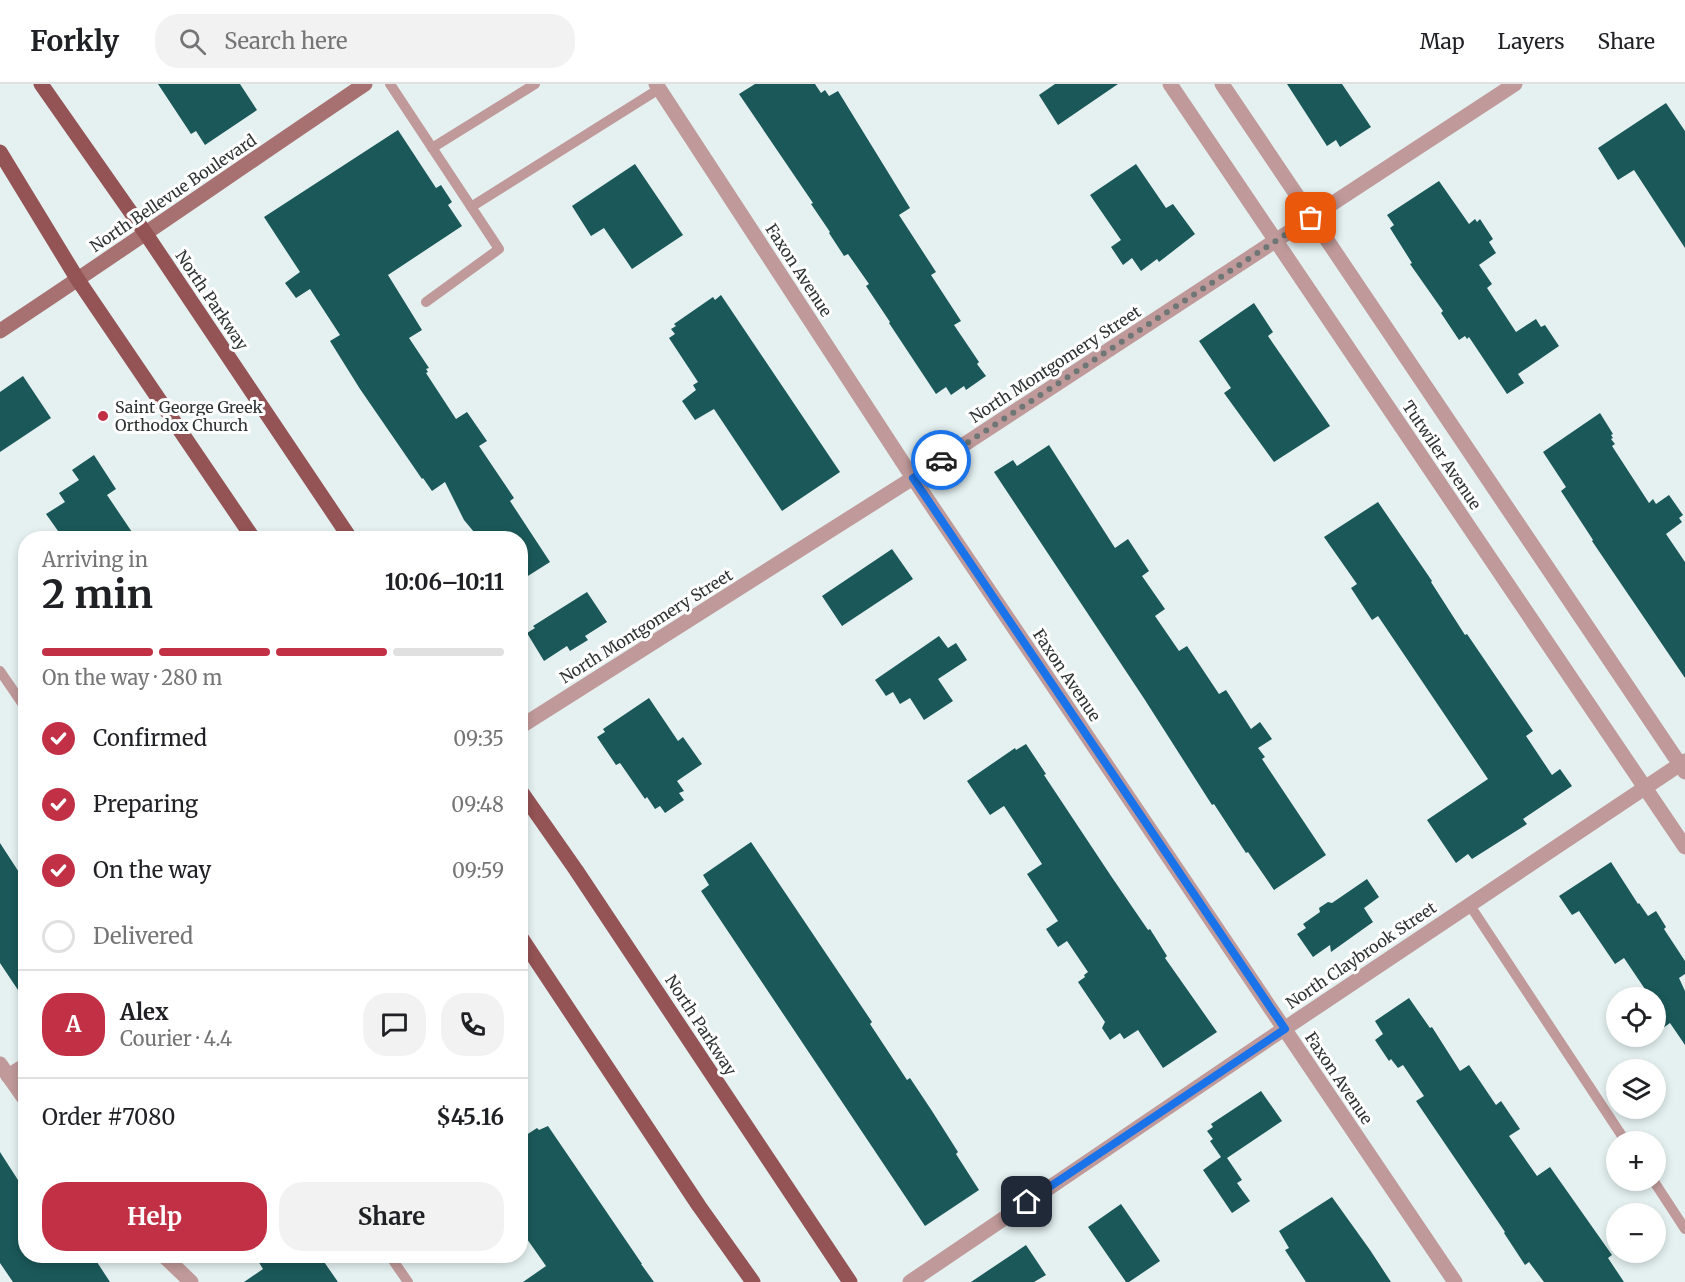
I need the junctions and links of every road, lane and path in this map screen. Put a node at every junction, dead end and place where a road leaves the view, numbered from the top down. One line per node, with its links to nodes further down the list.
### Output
1 (41, 84): 13 (main road, North Parkway)
2 (365, 84): 13 (street, North Bellevue Boulevard)
3 (390, 84): 9 (lane)
4 (535, 84): 9 (lane)
5 (1170, 84): 14 (street, Tutwiler Avenue)
6 (1222, 84): 12 (street, Tutwiler Avenue)
7 (1515, 84): 12 (street, North Montgomery Street)
8 (658, 86): 11 (lane); 18 (street, Faxon Avenue)
9 (432, 148): 11 (lane)
10 (0, 152): 15 (main road)
11 (471, 207): 16 (lane)
12 (1311, 218): 14 (street, North Montgomery Street); 24 (street, Tutwiler Avenue)
13 (146, 234): 15 (street, North Bellevue Boulevard); 20 (main road, North Parkway)
14 (1276, 241): 18 (street, North Montgomery Street); 25 (street, Tutwiler Avenue)
15 (78, 280): 17 (street, North Bellevue Boulevard); 19 (main road)
16 (426, 302)
17 (0, 331)
18 (913, 478): 23 (street, North Montgomery Street); 30 (street, Faxon Avenue)
19 (248, 531)
20 (345, 531)
21 (0, 671): 22 (lane)
22 (18, 698)
23 (528, 722)
24 (1683, 765): 25 (street, North Claybrook Street)
25 (1645, 787): 27 (street, Tutwiler Avenue); 28 (street, North Claybrook Street)
26 (528, 801): 41 (main road, North Parkway)
27 (1685, 847)
28 (1469, 904): 30 (street, North Claybrook Street); 33 (lane)
29 (528, 948): 40 (main road)
30 (1285, 1029): 42 (street, North Claybrook Street); 43 (street, Faxon Avenue)
31 (4, 1070): 32 (street)
32 (18, 1090)
33 (1619, 1131)
34 (1660, 1191): 35 (lane)
35 (1685, 1229)
36 (171, 1263): 38 (street)
37 (395, 1263): 39 (lane)
38 (191, 1282)
39 (408, 1282)
40 (753, 1282)
41 (850, 1282)
42 (910, 1282)
43 (1455, 1282)

